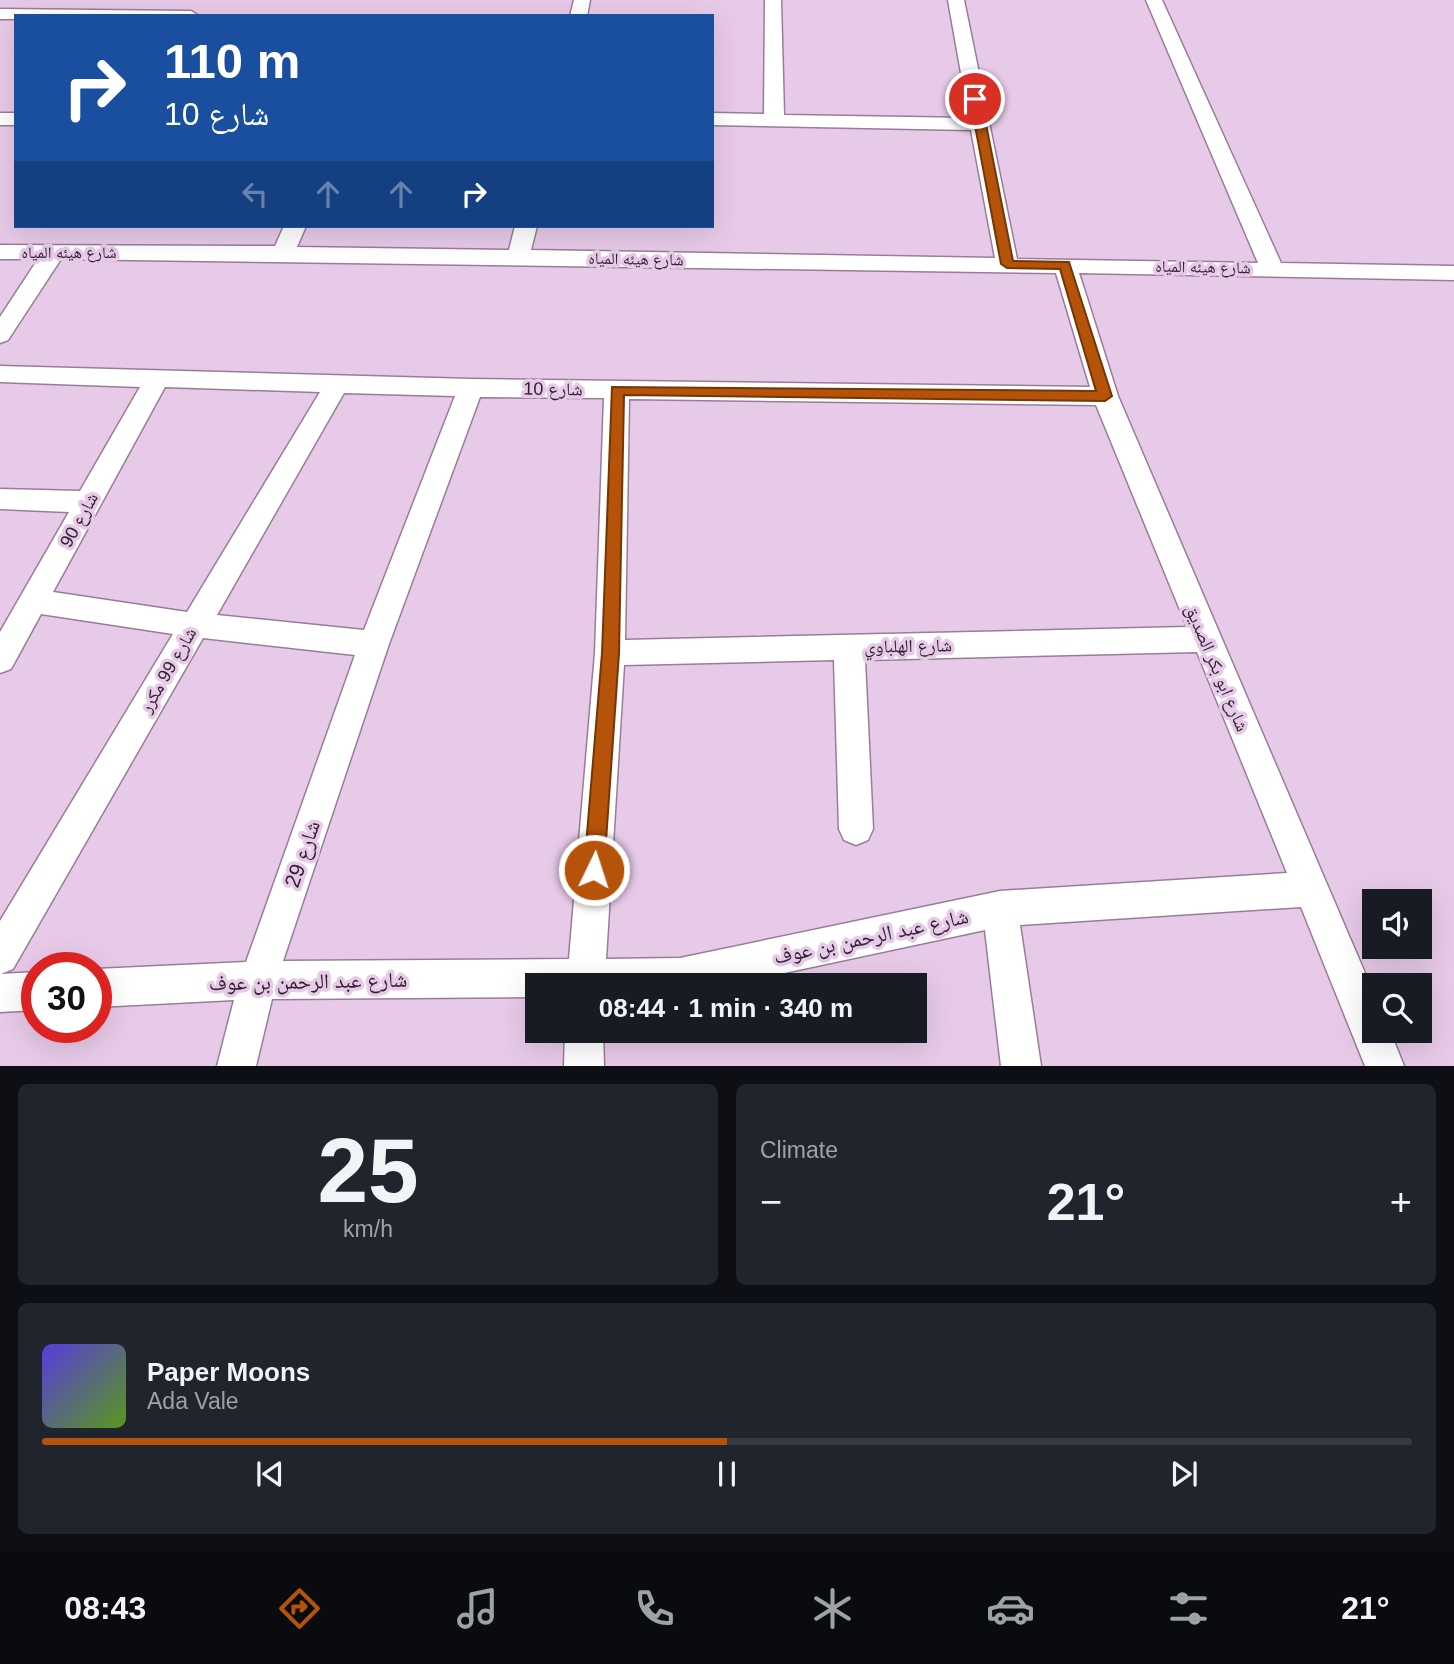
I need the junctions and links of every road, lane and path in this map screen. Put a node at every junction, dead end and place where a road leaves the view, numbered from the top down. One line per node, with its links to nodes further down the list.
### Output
1 (166, 0): 5 (street)
2 (773, 0): 7 (street)
3 (956, 0): 8 (street)
4 (1154, 0): 17 (street)
5 (155, 14)
6 (714, 119): 7 (street)
7 (774, 120): 8 (street)
8 (980, 124): 15 (street)
9 (294, 228): 13 (street)
10 (525, 228): 14 (street)
11 (0, 252): 12 (street, شارع هيئه المياه)
12 (54, 252): 13 (street, شارع هيئه المياه); 19 (street)
13 (283, 253): 14 (street, شارع هيئه المياه)
14 (518, 257): 15 (street, شارع هيئه المياه)
15 (1007, 264): 16 (street, شارع هيئه المياه)
16 (1065, 265): 17 (street, شارع هيئه المياه); 25 (street, شارع ابو بكر الصديق)
17 (1272, 269): 18 (street, شارع هيئه المياه)
18 (1454, 273)
19 (0, 335)
20 (0, 373): 21 (street, شارع 10)
21 (157, 380): 22 (street, شارع 10); 27 (street, شارع 90)
22 (337, 384): 23 (street, شارع 10); 29 (street, شارع 99 مكرر)
23 (471, 388): 24 (street, شارع 10); 31 (street, شارع 29)
24 (617, 390): 25 (street, شارع 10); 33 (street)
25 (1105, 396): 30 (street, شارع ابو بكر الصديق)
26 (0, 499): 27 (street)
27 (89, 502): 28 (street, شارع 90)
28 (33, 601): 29 (street); 34 (street, شارع 90)
29 (194, 625): 31 (street); 38 (street, شارع 99 مكرر)
30 (1205, 639): 32 (street, شارع الهلباوي); 36 (street, شارع ابو بكر الصديق)
31 (374, 644): 41 (street, شارع 29)
32 (849, 647): 33 (street, شارع الهلباوي); 35 (street)
33 (610, 653): 39 (street)
34 (0, 660)
35 (856, 829)
36 (1310, 889): 37 (street, شارع عبد الرحمن بن عوف); 50 (street, شارع ابو بكر الصديق)
37 (1000, 909): 40 (street, شارع عبد الرحمن بن عوف); 49 (street)
38 (0, 956)
39 (587, 973)
40 (694, 973)
41 (258, 980): 42 (street, شارع عبد الرحمن بن عوف); 43 (street, شارع عبد الرحمن بن عوف); 47 (street, شارع 29)
42 (525, 982)
43 (112, 987)
44 (21, 992): 45 (street)
45 (0, 993)
46 (584, 1043): 48 (street)
47 (236, 1066)
48 (584, 1066)
49 (1021, 1066)
50 (1385, 1066)

